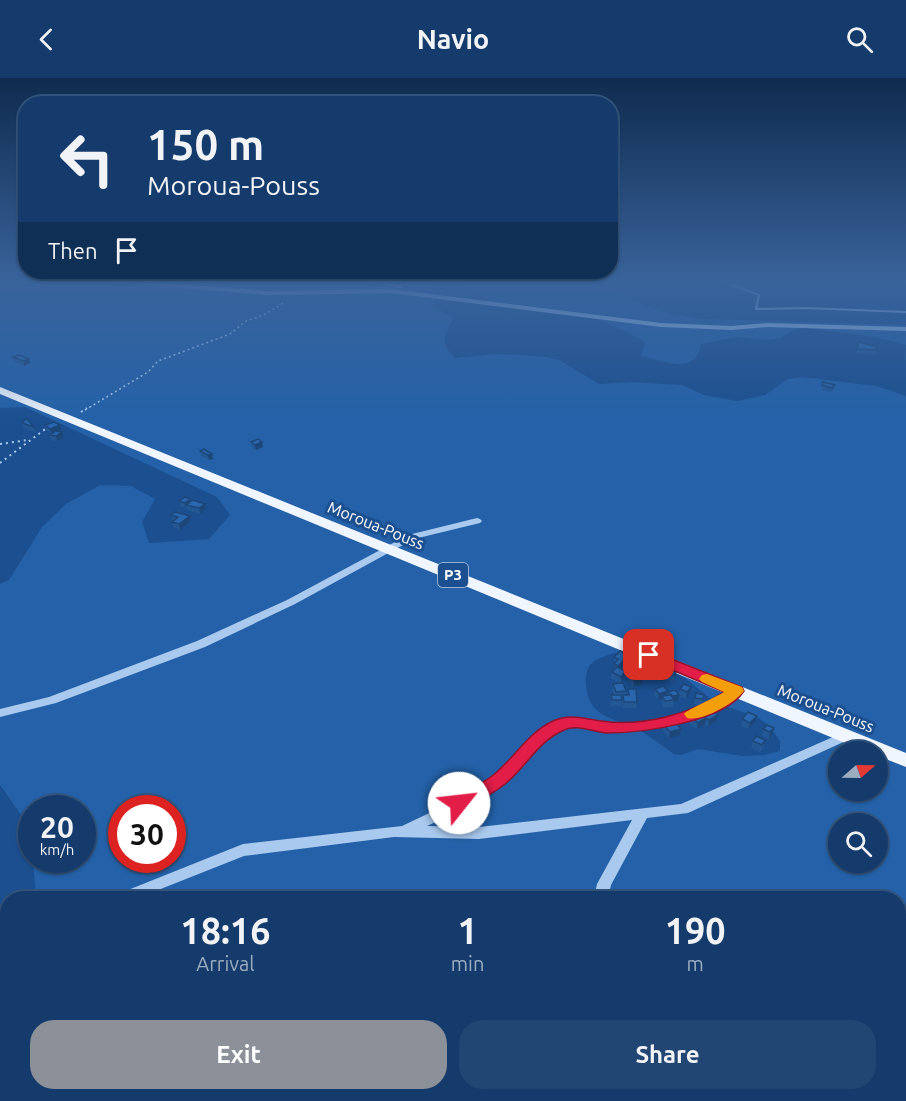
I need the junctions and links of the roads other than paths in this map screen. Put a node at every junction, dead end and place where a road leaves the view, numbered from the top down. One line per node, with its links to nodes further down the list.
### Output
1 (862, 328): 2 (street)
2 (906, 329)
3 (0, 390): 5 (main road, Moroua-Pouss / P3)
4 (477, 521): 5 (street)
5 (387, 548): 6 (main road, Moroua-Pouss / P3); 7 (street)
6 (736, 691): 8 (main road, Moroua-Pouss / P3); 11 (street)
7 (0, 712)
8 (846, 736): 9 (main road, Moroua-Pouss / P3); 10 (street)
9 (906, 760)
10 (643, 814): 11 (street); 13 (street)
11 (403, 831): 12 (street)
12 (140, 891)
13 (602, 891)

